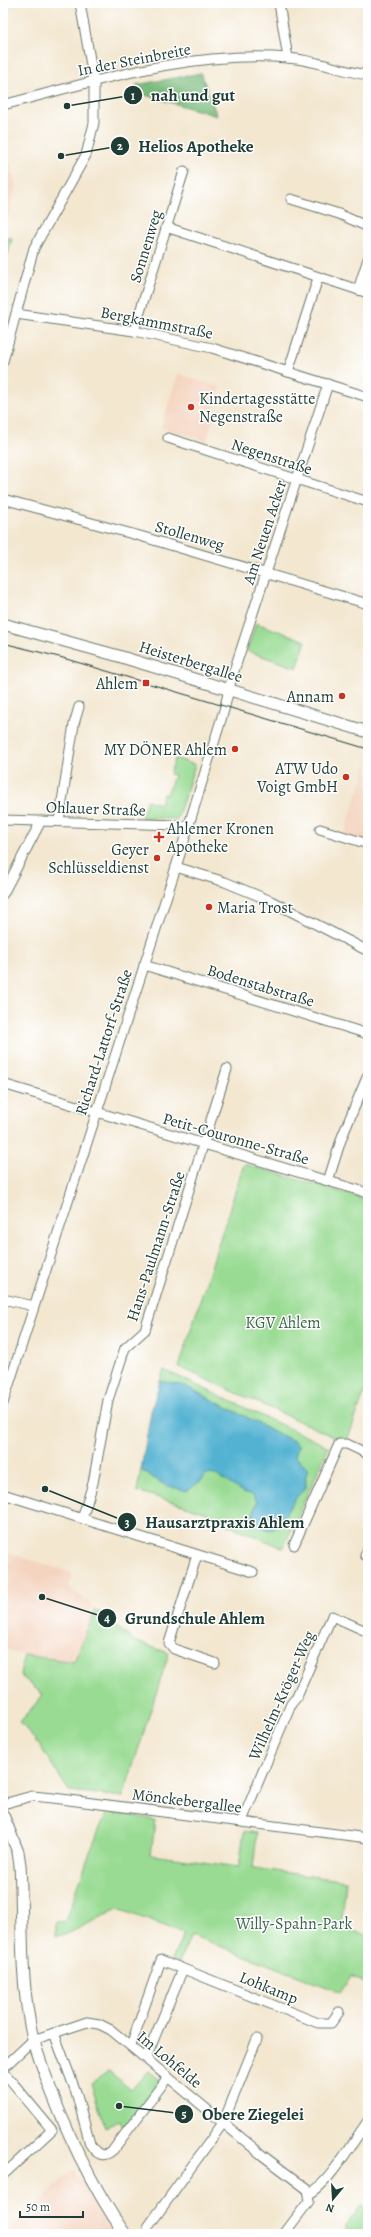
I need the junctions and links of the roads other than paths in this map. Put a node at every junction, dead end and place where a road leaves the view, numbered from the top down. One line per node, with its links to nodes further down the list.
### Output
1 (80, 3): 5 (street)
2 (279, 3): 3 (street)
3 (288, 58): 4 (street, In der Steinbreite); 5 (street, In der Steinbreite)
4 (368, 75)
5 (94, 82): 6 (street, In der Steinbreite); 15 (street)
6 (3, 105)
7 (184, 171): 9 (street, Sonnenweg)
8 (291, 199): 10 (street)
9 (166, 227): 12 (street); 16 (street, Sonnenweg)
10 (368, 227)
11 (368, 259): 13 (street)
12 (318, 278): 13 (street); 18 (street)
13 (358, 290): 14 (street)
14 (368, 293)
15 (16, 314): 16 (street, Bergkammstraße); 17 (street)
16 (134, 331): 18 (street, Bergkammstraße)
17 (3, 361)
18 (288, 372): 19 (street, Bergkammstraße)
19 (328, 384): 20 (street, Bergkammstraße); 22 (street, Am Neuen Acker)
20 (368, 397)
21 (168, 438): 22 (street, Negenstraße)
22 (297, 479): 24 (street, Negenstraße); 25 (street, Am Neuen Acker)
23 (3, 499): 25 (street, Stollenweg)
24 (368, 502)
25 (267, 573): 26 (street, Stollenweg); 28 (street, Am Neuen Acker)
26 (368, 604)
27 (3, 624): 28 (main road, Heisterbergallee)
28 (229, 690): 30 (main road, Heisterbergallee); 34 (street, Richard-Lattorf-Straße)
29 (79, 707): 33 (street)
30 (368, 732)
31 (3, 820): 32 (street, Ohlauer Straße)
32 (42, 821): 33 (street, Ohlauer Straße); 38 (street)
33 (59, 821): 34 (street, Ohlauer Straße)
34 (188, 828): 37 (street, Richard-Lattorf-Straße)
35 (320, 829): 36 (street)
36 (368, 844)
37 (176, 866): 39 (street); 40 (street, Richard-Lattorf-Straße)
38 (3, 894)
39 (368, 951)
40 (144, 965): 41 (street, Bodenstabstraße); 45 (street, Richard-Lattorf-Straße)
41 (368, 1034)
42 (227, 1069): 46 (street, Hans-Paulmann-Straße)
43 (368, 1075): 47 (street)
44 (3, 1084): 45 (street, Petit-Couronne-Straße)
45 (96, 1113): 46 (street, Petit-Couronne-Straße); 50 (street, Richard-Lattorf-Straße)
46 (204, 1144): 47 (street, Petit-Couronne-Straße); 54 (street, Hans-Paulmann-Straße)
47 (328, 1181): 48 (street, Petit-Couronne-Straße)
48 (368, 1193)
49 (3, 1299): 50 (street)
50 (34, 1306): 51 (street, Richard-Lattorf-Straße)
51 (3, 1403)
52 (368, 1454): 55 (street)
53 (3, 1494): 54 (street)
54 (82, 1519): 56 (street)
55 (294, 1545)
56 (197, 1555): 57 (street); 59 (street)
57 (252, 1572)
58 (368, 1632): 62 (street, Wilhelm-Kröger-Weg)
59 (215, 1663)
60 (3, 1804): 62 (street, Mönckebergallee)
61 (3, 1815): 68 (main road)
62 (242, 1821): 63 (street, Mönckebergallee)
63 (368, 1838)
64 (183, 1969): 65 (street, Lohkamp); 69 (street, Lohkamp); 70 (street)
65 (339, 2012)
66 (54, 2033): 68 (street, Im Lohfelde); 69 (street, Im Lohfelde); 73 (street)
67 (257, 2039): 75 (street)
68 (33, 2040): 71 (street); 79 (main road)
69 (131, 2045): 70 (street, Im Lohfelde)
70 (146, 2058): 73 (street, Im Lohfelde)
71 (3, 2068)
72 (3, 2071): 76 (street)
73 (168, 2077): 75 (street, Im Lohfelde)
74 (368, 2121): 77 (street)
75 (223, 2123): 77 (street, Im Lohfelde); 78 (street)
76 (3, 2175)
77 (309, 2194): 80 (street)
78 (148, 2227)
79 (125, 2234)
80 (284, 2234)

